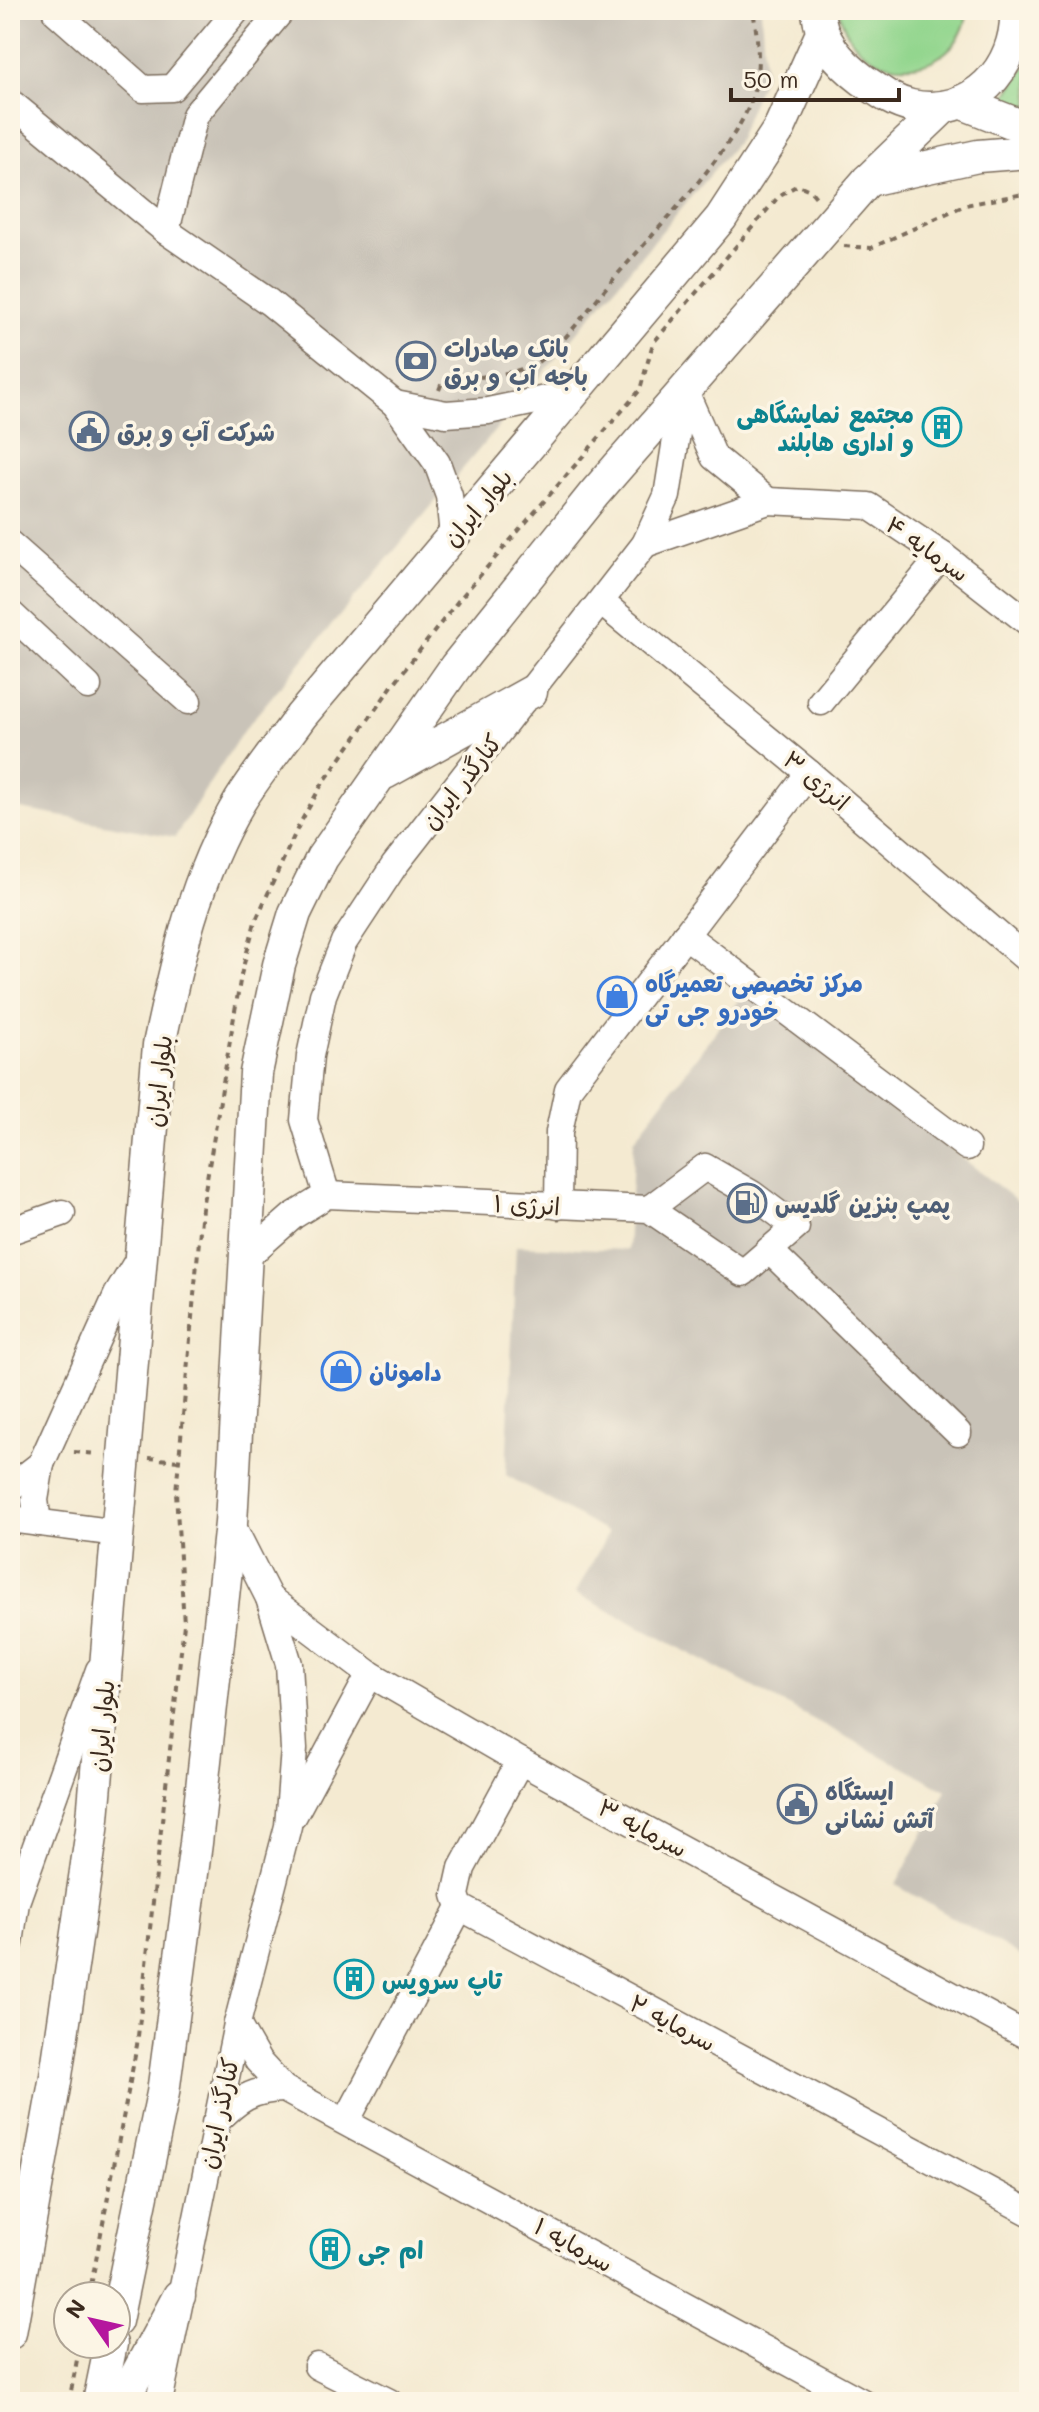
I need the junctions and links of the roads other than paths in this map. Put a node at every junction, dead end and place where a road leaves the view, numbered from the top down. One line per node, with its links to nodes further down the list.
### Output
1 (237, 10): 3 (street)
2 (282, 10): 11 (street)
3 (56, 12)
4 (817, 17): 7 (main road); 13 (main road, بلوار ایران)
5 (1020, 23): 7 (main road)
6 (10, 102): 11 (street)
7 (952, 104): 8 (main road); 10 (main road)
8 (1029, 129)
9 (1029, 152): 10 (main road)
10 (868, 180): 12 (main road)
11 (166, 231): 14 (street)
12 (684, 389): 15 (street); 18 (street, کنارگذر ایران); 28 (main road)
13 (574, 393): 14 (street); 16 (main road, بلوار ایران)
14 (395, 404): 16 (street)
15 (768, 501): 18 (street); 19 (street, سرمایه ۴)
16 (453, 536): 38 (main road, بلوار ایران)
17 (10, 544): 25 (street)
18 (645, 544): 20 (street, کنارگذر ایران)
19 (942, 555): 22 (street, سرمایه ۴); 26 (street)
20 (601, 602): 24 (street, کنارگذر ایران); 27 (street, انرژی ۳)
21 (10, 613): 23 (street)
22 (1029, 623)
23 (88, 686)
24 (531, 692): 28 (main road); 32 (street, کنارگذر ایران)
25 (188, 701)
26 (821, 702)
27 (809, 773): 29 (street); 30 (street, انرژی ۳)
28 (379, 776): 39 (main road)
29 (685, 935): 31 (street); 33 (street)
30 (1029, 961)
31 (967, 1147)
32 (327, 1195): 33 (street, انرژی ۱); 39 (street)
33 (558, 1206): 34 (street, انرژی ۱)
34 (649, 1209): 37 (street); 37 (street)
35 (62, 1213): 36 (street)
36 (10, 1231)
37 (769, 1250): 40 (street)
38 (142, 1254): 41 (street); 46 (main road, بلوار ایران)
39 (244, 1259): 45 (main road)
40 (958, 1433)
41 (41, 1464): 42 (street); 44 (street)
42 (10, 1488)
43 (10, 1519): 44 (street)
44 (38, 1523): 46 (street)
45 (231, 1523): 47 (street, کنارگذر ایران); 60 (main road)
46 (118, 1533): 48 (main road, بلوار ایران)
47 (269, 1598): 49 (street, سرمایه ۳); 51 (street, کنارگذر ایران)
48 (108, 1644): 53 (street); 62 (main road, بلوار ایران)
49 (370, 1674): 50 (street, سرمایه ۳); 51 (street, کنارگذر ایران)
50 (520, 1761): 52 (street); 55 (street, سرمایه ۳)
51 (288, 1826): 54 (street, کنارگذر ایران)
52 (460, 1907): 57 (street); 59 (street, سرمایه ۲)
53 (10, 1943)
54 (237, 2024): 56 (street); 58 (street, کنارگذر ایران)
55 (1029, 2037)
56 (284, 2089): 57 (street, سرمایه ۱); 58 (street)
57 (347, 2120): 69 (street, سرمایه ۱)
58 (215, 2123): 61 (street, کنارگذر ایران)
59 (1029, 2212)
60 (124, 2280)
61 (179, 2296): 66 (main road); 67 (street, کنارگذر ایران)
62 (10, 2333)
63 (108, 2360): 65 (main road)
64 (317, 2366): 68 (street)
65 (99, 2402)
66 (122, 2402)
67 (159, 2402)
68 (389, 2402)
69 (862, 2402)

